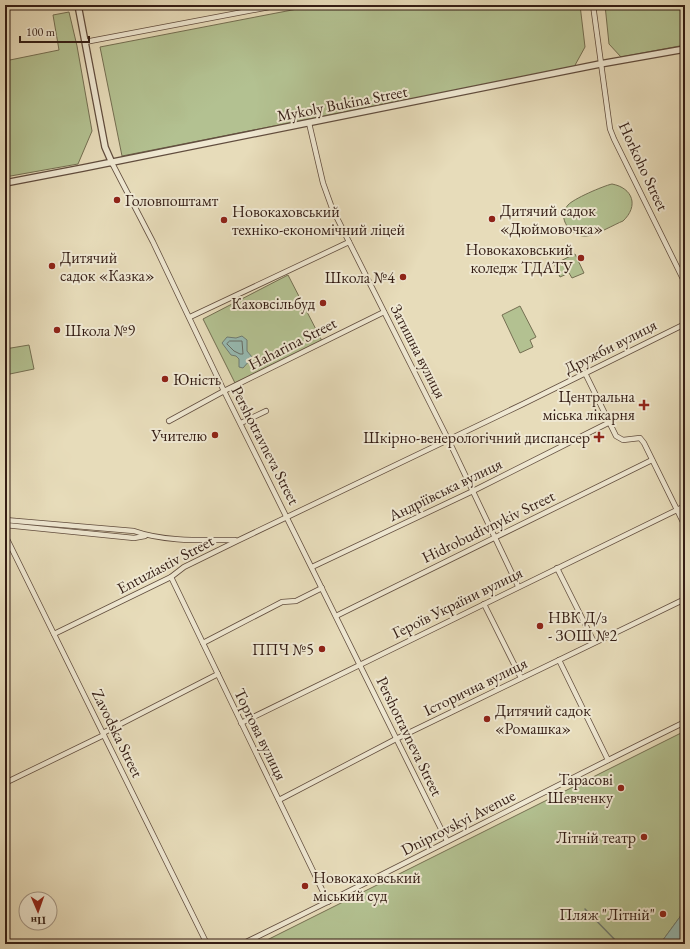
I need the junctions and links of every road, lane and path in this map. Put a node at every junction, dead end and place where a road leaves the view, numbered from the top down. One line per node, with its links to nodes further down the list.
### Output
1 (78, 5): 4 (street, Pershotravneva Street)
2 (280, 5): 4 (street)
3 (593, 5): 6 (street, Horkoho Street)
4 (85, 42): 8 (street, Pershotravneva Street)
5 (685, 49): 6 (street, Mykoly Bukina Street)
6 (600, 64): 7 (street, Mykoly Bukina Street); 11 (street, Horkoho Street)
7 (309, 123): 8 (street, Mykoly Bukina Street); 10 (street, Затишна вулиця)
8 (112, 162): 9 (street, Mykoly Bukina Street); 13 (street, Pershotravneva Street)
9 (5, 183)
10 (349, 242): 12 (street, Затишна вулиця); 13 (street)
11 (685, 283)
12 (384, 312): 16 (street, Haharina Street); 21 (street, Затишна вулиця)
13 (190, 317): 16 (street, Pershotravneva Street)
14 (685, 324): 15 (street, Дружби вулиця)
15 (585, 373): 19 (street); 21 (street, Дружби вулиця)
16 (224, 391): 18 (street, Haharina Street); 20 (street, Pershotravneva Street)
17 (266, 411): 20 (street)
18 (169, 421)
19 (610, 422): 22 (street); 23 (street, Андріївська вулиця)
20 (241, 424): 26 (street, Pershotravneva Street)
21 (448, 439): 23 (street, Затишна вулиця); 26 (street, Дружби вулиця)
22 (652, 460): 25 (street); 32 (street, Hidrobudivnykiv Street)
23 (473, 491): 32 (street, Затишна вулиця); 34 (street, Андріївська вулиця)
24 (685, 506): 25 (street, Героїв України вулиця)
25 (677, 510): 29 (street); 35 (street, Героїв України вулиця)
26 (287, 517): 33 (street, Entuziastiv Street); 34 (street, Pershotravneva Street)
27 (5, 520): 31 (street)
28 (5, 525): 31 (street)
29 (685, 526)
30 (5, 534): 42 (street, Zavodska Street)
31 (147, 535): 33 (street)
32 (495, 537): 37 (street, Затишна вулиця); 41 (street, Hidrobudivnykiv Street)
33 (237, 540): 36 (street, Entuziastiv Street)
34 (312, 567): 38 (street, Pershotravneva Street)
35 (557, 568): 37 (street, Героїв України вулиця); 43 (street)
36 (171, 577): 42 (street, Entuziastiv Street); 44 (street, Торгова вулиця)
37 (518, 586): 40 (street, Героїв України вулиця)
38 (322, 588): 41 (street, Pershotravneva Street); 44 (street)
39 (685, 599): 43 (street, Історична вулиця)
40 (484, 604): 46 (street, Героїв України вулиця); 48 (street)
41 (336, 616): 46 (street, Pershotravneva Street)
42 (54, 634): 51 (street, Zavodska Street)
43 (594, 642): 45 (street, Історична вулиця)
44 (203, 643): 47 (street, Торгова вулиця)
45 (559, 660): 48 (street, Історична вулиця); 53 (street)
46 (361, 664): 50 (street, Героїв України вулиця); 52 (street, Pershotravneva Street)
47 (218, 674): 50 (street, Торгова вулиця); 51 (street)
48 (521, 678): 52 (street, Історична вулиця)
49 (685, 722): 53 (street, Dniprovskyi Avenue)
50 (242, 723): 55 (street, Торгова вулиця)
51 (104, 734): 54 (street); 58 (street, Zavodska Street)
52 (396, 739): 55 (street, Історична вулиця); 56 (street, Pershotravneva Street)
53 (608, 760): 56 (street, Dniprovskyi Avenue)
54 (5, 783)
55 (279, 800): 57 (street, Торгова вулиця)
56 (447, 841): 57 (street, Dniprovskyi Avenue)
57 (328, 902): 59 (street, Dniprovskyi Avenue)
58 (207, 944)
59 (242, 944)

